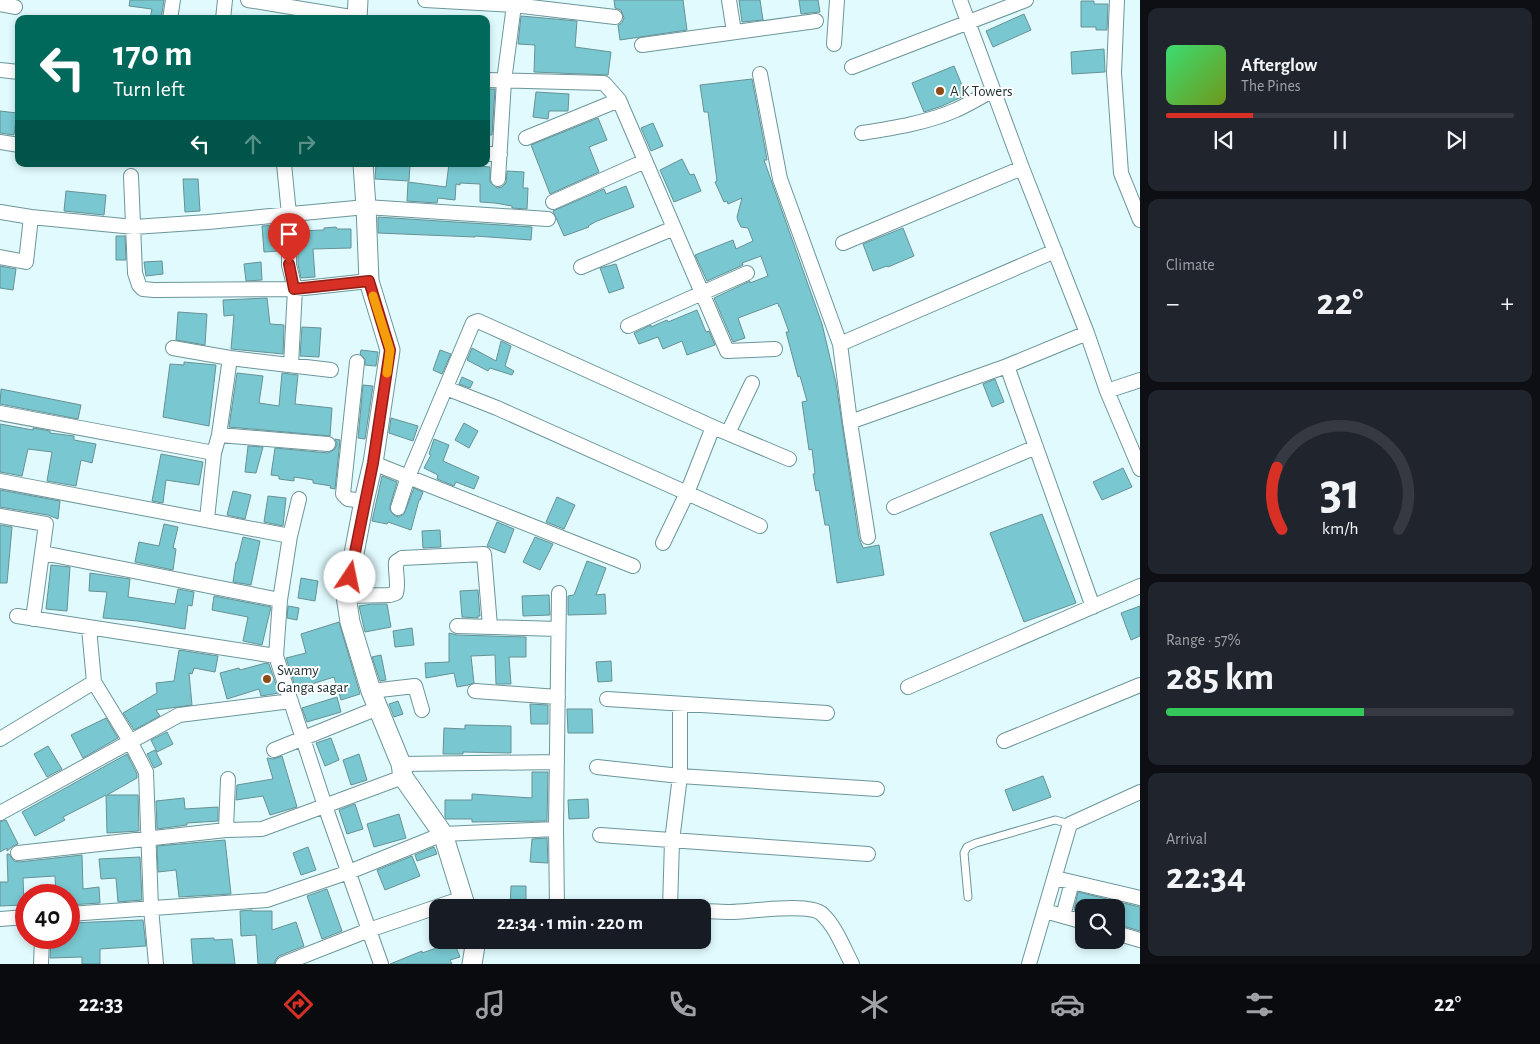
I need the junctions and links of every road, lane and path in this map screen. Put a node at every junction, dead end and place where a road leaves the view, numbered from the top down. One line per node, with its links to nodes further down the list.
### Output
1 (173, 0): 14 (street)
2 (225, 0): 15 (street)
3 (248, 0): 16 (street)
4 (358, 0): 17 (street)
5 (425, 0): 12 (street)
6 (729, 0): 21 (street)
7 (837, 0): 22 (street)
8 (960, 0): 20 (street)
9 (1026, 0): 20 (street)
10 (1117, 0): 47 (street)
11 (0, 4): 13 (street)
12 (514, 5): 18 (street); 29 (street)
13 (15, 7)
14 (171, 15)
15 (223, 15)
16 (339, 15)
17 (357, 15)
18 (615, 17)
19 (816, 21): 21 (street)
20 (968, 21): 24 (street); 30 (street)
21 (734, 32): 23 (street)
22 (834, 44)
23 (642, 45)
24 (852, 67)
25 (0, 70): 26 (street)
26 (15, 72)
27 (760, 74): 62 (street)
28 (490, 80): 29 (street)
29 (504, 81): 31 (street); 36 (street)
30 (994, 90): 32 (street); 40 (street)
31 (619, 100): 33 (street); 37 (street)
32 (862, 133)
33 (526, 138)
34 (0, 142): 35 (street)
35 (15, 144)
36 (493, 154): 42 (street)
37 (645, 161): 43 (street); 51 (street)
38 (284, 167): 46 (street)
39 (363, 167): 44 (street)
40 (1022, 168): 52 (street); 53 (street)
41 (130, 176): 50 (street)
42 (498, 179)
43 (553, 202)
44 (366, 207): 46 (street); 49 (street); 57 (street)
45 (0, 212): 48 (street)
46 (289, 214): 50 (street); 58 (street)
47 (1139, 216)
48 (31, 217): 50 (street); 54 (street)
49 (548, 219)
50 (134, 227): 58 (street)
51 (674, 228): 55 (street); 59 (street)
52 (843, 243)
53 (1055, 251): 61 (street); 62 (street)
54 (0, 257)
55 (581, 267)
56 (747, 273): 59 (street)
57 (369, 281): 58 (street); 83 (street)
58 (294, 289): 67 (street)
59 (701, 293): 60 (street); 64 (street)
60 (628, 326)
61 (1088, 333): 68 (street); 73 (street)
62 (840, 344): 75 (street)
63 (174, 348): 65 (street)
64 (774, 349)
65 (230, 358): 67 (street); 78 (street)
66 (357, 362): 89 (street)
67 (291, 365): 69 (street)
68 (1007, 366): 75 (street); 80 (street)
69 (331, 370)
70 (1140, 380): 73 (street)
71 (752, 383): 77 (street)
72 (446, 388): 76 (street); 85 (street); 87 (street)
73 (1107, 391): 84 (street)
74 (0, 413): 81 (street)
75 (850, 422): 96 (street)
76 (713, 427): 77 (street); 87 (street)
77 (728, 433): 82 (street)
78 (219, 435): 79 (street); 81 (street)
79 (328, 444)
80 (1036, 447): 90 (street); 104 (street)
81 (214, 453): 93 (street)
82 (789, 460)
83 (373, 463): 85 (street); 89 (street)
84 (1140, 469)
85 (408, 477): 91 (street); 99 (street)
86 (0, 481): 93 (street)
87 (687, 493): 94 (street); 97 (street)
88 (299, 499): 95 (street)
89 (364, 501): 102 (street)
90 (894, 507)
91 (398, 508)
92 (0, 516): 98 (street)
93 (206, 520): 95 (street)
94 (760, 526)
95 (290, 536): 103 (street)
96 (868, 537)
97 (663, 543)
98 (43, 553): 103 (street); 106 (street)
99 (633, 566)
100 (1140, 586): 104 (street)
101 (559, 593): 110 (street)
102 (346, 596): 108 (street); 117 (street)
103 (280, 600): 111 (street)
104 (1093, 607): 114 (street)
105 (17, 616): 106 (street)
106 (33, 619): 109 (street)
107 (457, 626): 108 (street)
108 (490, 626): 110 (street)
109 (89, 628): 111 (street); 112 (street)
110 (558, 629): 116 (street)
111 (276, 656): 119 (street)
112 (94, 682): 124 (street); 125 (street)
113 (1140, 684): 126 (street)
114 (908, 687)
115 (475, 691): 116 (street)
116 (558, 697): 128 (street)
117 (375, 699): 121 (street); 123 (street); 130 (street)
118 (607, 699): 120 (street)
119 (291, 701): 123 (street); 125 (street)
120 (680, 704): 122 (street); 131 (street)
121 (422, 710)
122 (827, 714)
123 (303, 737): 127 (street); 135 (street)
124 (0, 739)
125 (130, 741): 136 (street); 142 (street)
126 (1004, 741)
127 (274, 750)
128 (557, 762): 130 (street); 138 (street)
129 (597, 767): 131 (street)
130 (402, 770): 135 (street); 140 (street)
131 (680, 776): 133 (street); 143 (street)
132 (228, 779): 139 (street)
133 (877, 789)
134 (1140, 792): 137 (street)
135 (325, 806): 139 (street); 146 (street)
136 (0, 813)
137 (1070, 824): 147 (street); 150 (lane)
138 (556, 829): 140 (street); 153 (street)
139 (226, 830): 142 (street)
140 (442, 834): 146 (street); 152 (street)
141 (600, 835): 143 (street)
142 (149, 838): 144 (street); 156 (street)
143 (672, 841): 145 (street); 154 (street)
144 (18, 853)
145 (868, 854)
146 (349, 872): 156 (street); 165 (street)
147 (1054, 878): 148 (street); 149 (street)
148 (1072, 882): 151 (street); 155 (street)
149 (1050, 895): 155 (street); 158 (street)
150 (968, 897)
151 (1140, 898)
152 (464, 899)
153 (557, 899)
154 (670, 899)
155 (1067, 899): 161 (street)
156 (151, 908): 159 (street); 171 (street)
157 (711, 911): 175 (street)
158 (1045, 911): 161 (street); 176 (street)
159 (80, 913)
160 (429, 913): 165 (street)
161 (1063, 916): 164 (street)
162 (15, 918): 163 (street)
163 (0, 919)
164 (1075, 919)
165 (369, 930): 172 (street); 173 (street)
166 (1125, 936): 167 (street)
167 (1140, 940)
168 (42, 949): 170 (street)
169 (475, 949): 174 (street)
170 (41, 964)
171 (156, 964)
172 (283, 964)
173 (381, 964)
174 (472, 964)
175 (852, 964)
176 (1029, 964)

